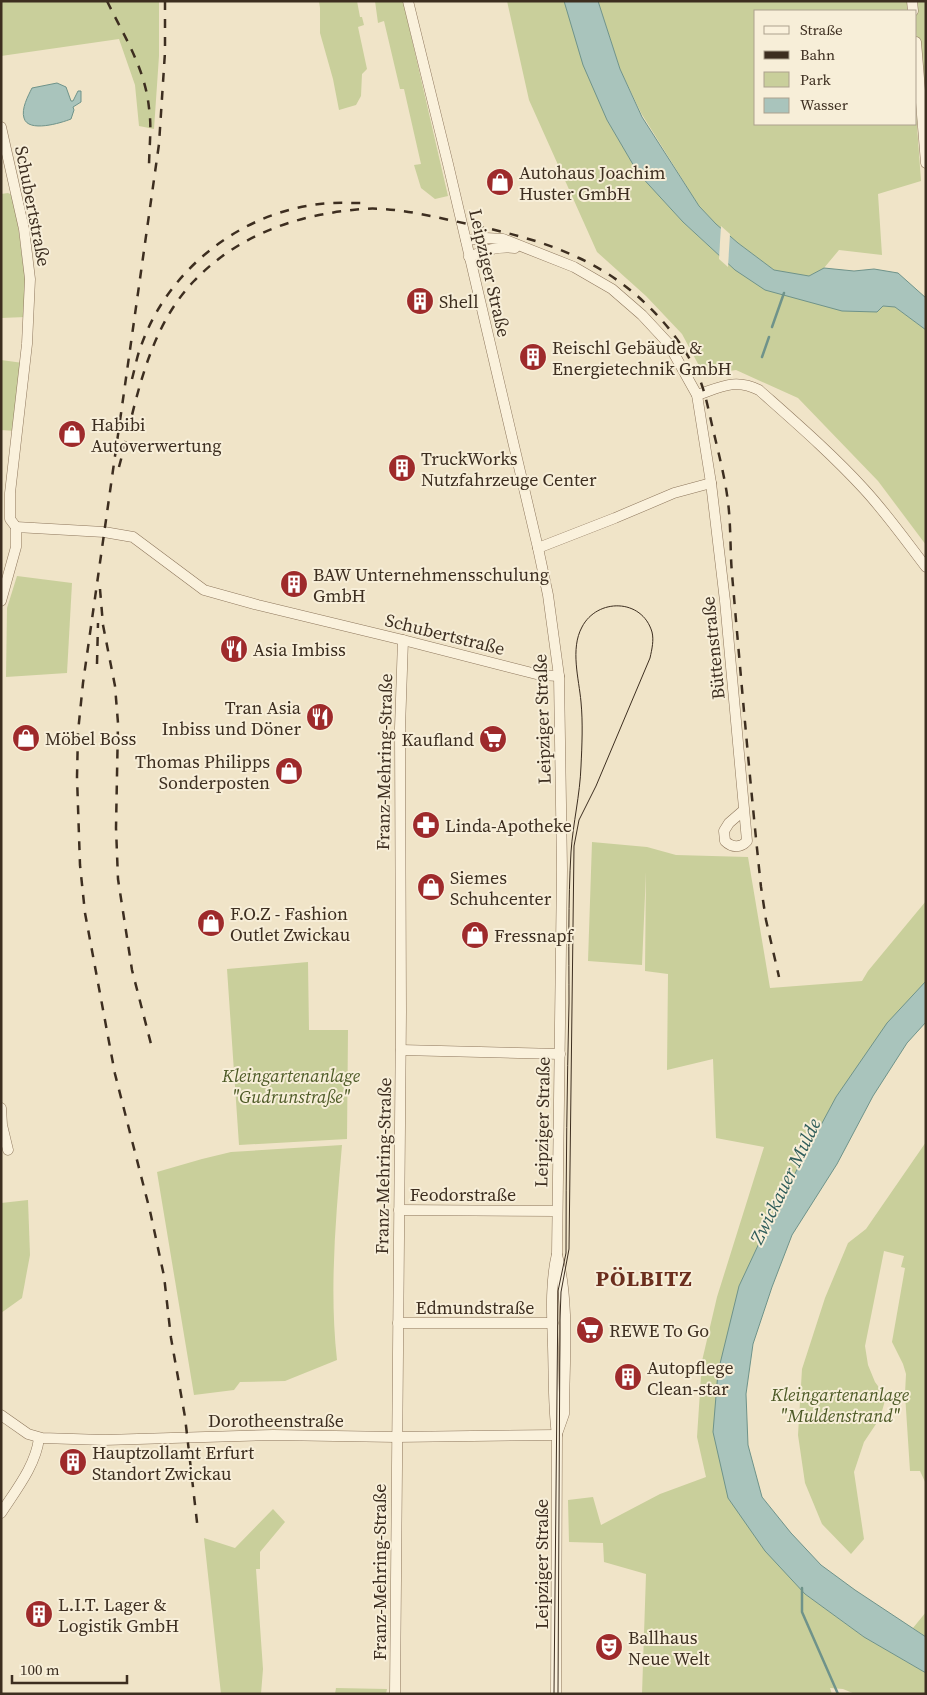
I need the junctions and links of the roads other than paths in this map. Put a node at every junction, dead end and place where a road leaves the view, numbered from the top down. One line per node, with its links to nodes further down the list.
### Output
1 (408, 1): 5 (street, Leipziger Straße)
2 (917, 54): 4 (street)
3 (1, 127): 10 (street, Schubertstraße)
4 (926, 163)
5 (466, 240): 6 (street, Büttenstraße); 7 (street, Leipziger Straße)
6 (531, 249): 7 (street, Büttenstraße); 8 (street, Büttenstraße)
7 (469, 257): 11 (street, Leipziger Straße)
8 (697, 395): 9 (street, Büttenstraße); 12 (street)
9 (711, 483): 11 (street); 16 (street, Büttenstraße)
10 (16, 527): 13 (street, Schubertstraße); 14 (street, Schubertstraße)
11 (538, 548): 15 (street, Leipziger Straße)
12 (926, 567)
13 (1, 600)
14 (403, 640): 15 (street, Schubertstraße); 17 (street, Franz-Mehring-Straße)
15 (559, 676): 18 (street, Leipziger Straße)
16 (744, 810)
17 (401, 1050): 18 (street); 21 (street, Franz-Mehring-Straße)
18 (560, 1054): 22 (street, Leipziger Straße)
19 (1, 1108): 20 (street)
20 (8, 1150)
21 (399, 1210): 22 (street, Feodorstraße); 25 (street, Franz-Mehring-Straße)
22 (557, 1211): 23 (street, Leipziger Straße)
23 (557, 1254): 24 (street, Leipziger Straße); 27 (street, Leipziger Straße)
24 (553, 1323): 25 (street, Edmundstraße); 27 (street, Leipziger Straße)
25 (398, 1324): 28 (street, Franz-Mehring-Straße)
26 (1, 1415): 29 (street, Dorotheenstraße)
27 (557, 1435): 28 (street, Dorotheenstraße); 32 (street, Leipziger Straße)
28 (396, 1437): 29 (street, Dorotheenstraße); 31 (street, Franz-Mehring-Straße)
29 (39, 1438): 30 (street)
30 (1, 1513)
31 (395, 1694)
32 (556, 1694)

